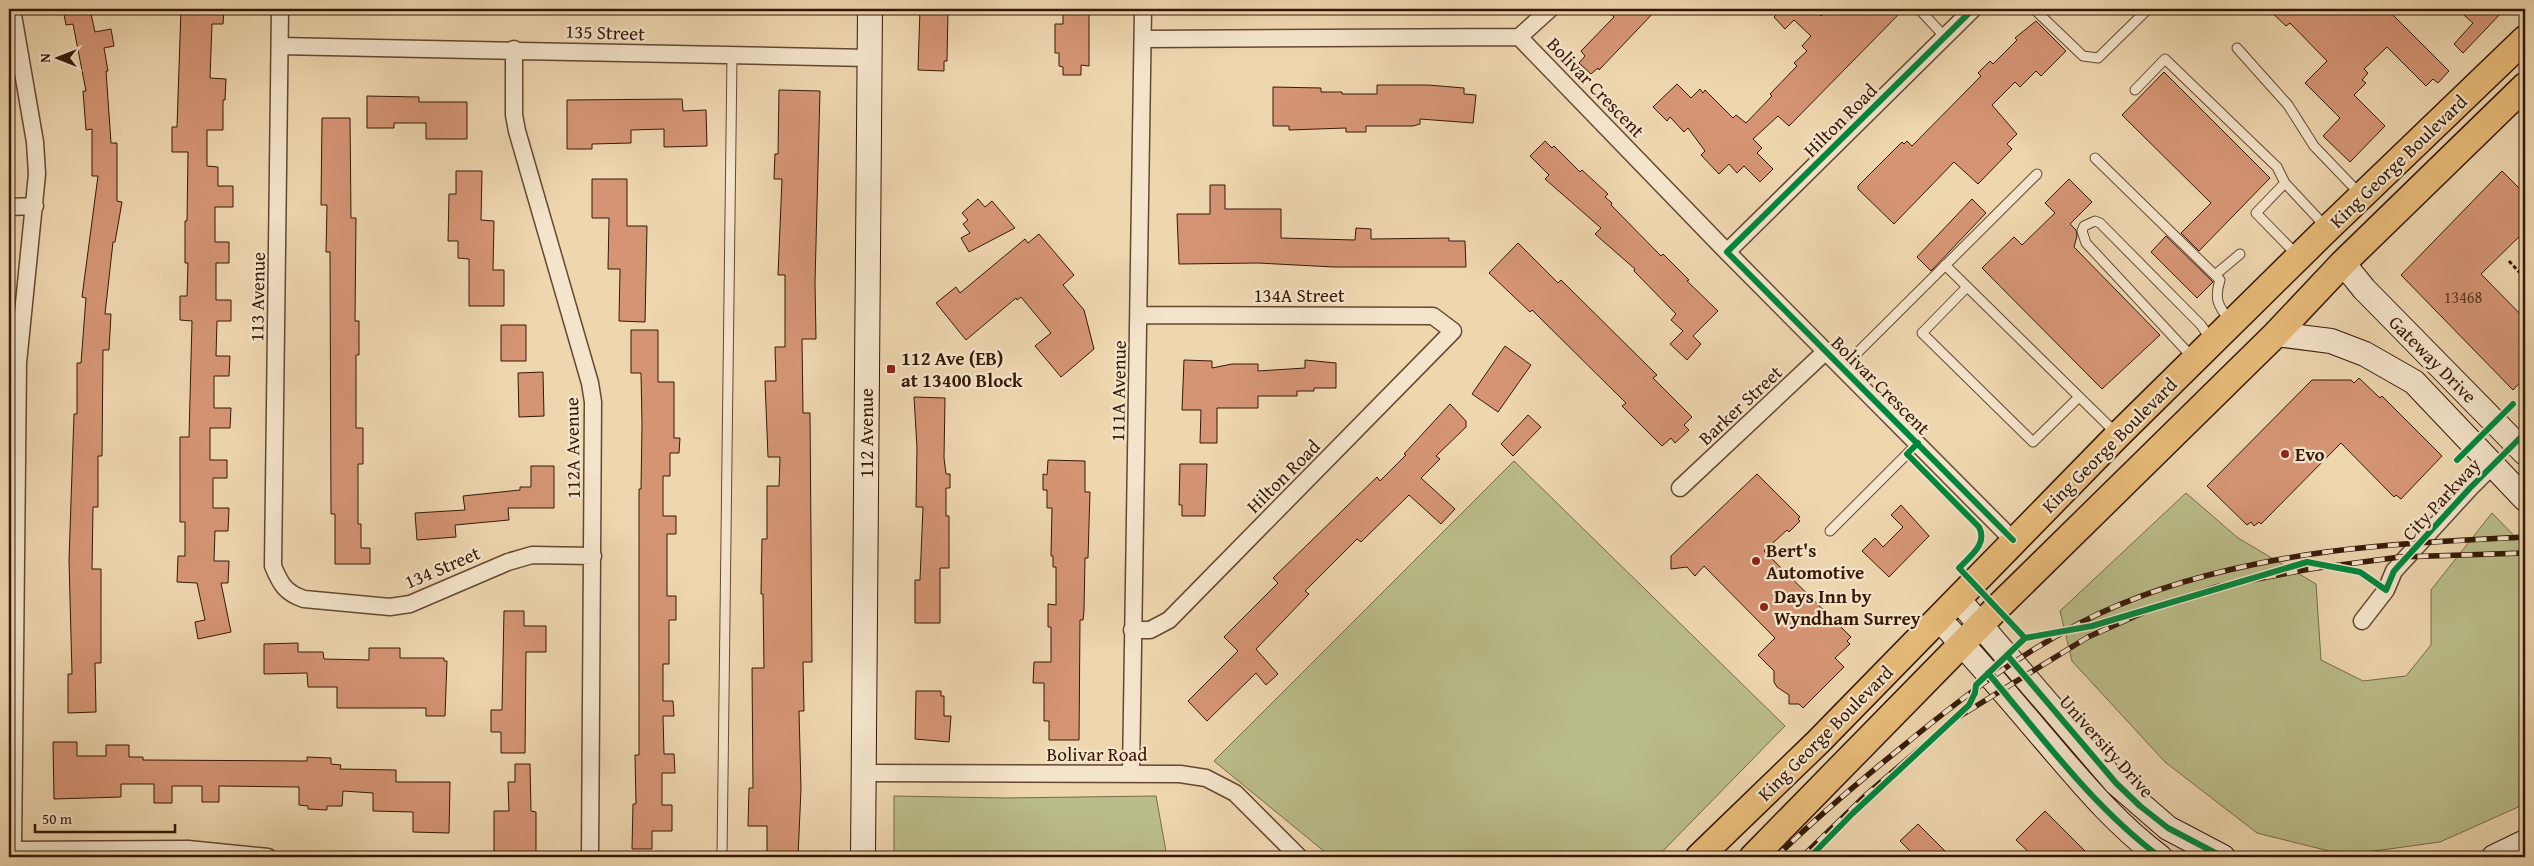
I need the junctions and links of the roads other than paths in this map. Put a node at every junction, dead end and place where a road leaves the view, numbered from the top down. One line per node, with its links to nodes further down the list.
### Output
1 (12, 9): 25 (street)
2 (280, 9): 14 (street, 113 Avenue)
3 (870, 9): 18 (main road, 112 Avenue)
4 (1143, 9): 13 (street, 111A Avenue)
5 (1550, 9): 10 (street)
6 (1919, 9): 11 (lane)
7 (1973, 9): 11 (street, Hilton Road)
8 (2034, 9): 9 (lane)
9 (2148, 9)
10 (1519, 37): 13 (street, Bolivar Crescent); 28 (street, Bolivar Crescent)
11 (1945, 37): 28 (street, Hilton Road)
12 (2525, 39): 24 (main road, King George Boulevard)
13 (1143, 40): 35 (street, 111A Avenue)
14 (280, 46): 16 (street, 135 Street); 52 (street, 113 Avenue)
15 (2236, 48): 24 (lane)
16 (514, 50): 17 (street, 135 Street); 51 (street, 112A Avenue)
17 (732, 56): 18 (street, 135 Street); 65 (lane)
18 (869, 58): 59 (main road, 112 Avenue)
19 (2525, 86): 31 (main road, King George Boulevard)
20 (2135, 90): 23 (lane)
21 (2095, 158): 33 (lane)
22 (2037, 174): 32 (lane)
23 (2285, 183): 27 (lane); 30 (lane)
24 (2362, 196): 27 (main road, King George Boulevard)
25 (35, 206): 26 (street); 62 (street)
26 (9, 207)
27 (2328, 228): 30 (main road, King George Boulevard)
28 (1727, 252): 39 (street, Bolivar Crescent)
29 (2240, 254): 33 (lane)
30 (2299, 257): 36 (main road, King George Boulevard)
31 (2343, 263): 38 (main road, King George Boulevard); 44 (main road, Gateway Drive)
32 (1945, 266): 34 (lane); 41 (lane)
33 (2216, 275): 36 (lane)
34 (1967, 287): 42 (lane); 42 (lane)
35 (1139, 315): 37 (street, 134A Street); 57 (street, 111A Avenue)
36 (2232, 323): 40 (main road, King George Boulevard)
37 (1453, 331): 57 (street, Hilton Road)
38 (2276, 334): 46 (main road, Gateway Drive); 56 (main road, King George Boulevard)
39 (1826, 351): 41 (street, Bolivar Crescent); 47 (street, Barker Street)
40 (2204, 351): 40 (lane); 43 (main road, King George Boulevard)
41 (1842, 367): 45 (street, Bolivar Crescent)
42 (2079, 396): 43 (lane)
43 (2118, 434): 50 (main road, King George Boulevard)
44 (2522, 443): 46 (main road, City Parkway)
45 (1918, 444): 49 (lane); 50 (street, Bolivar Crescent)
46 (2492, 466): 48 (main road, Gateway Drive); 55 (street, City Parkway)
47 (1680, 488)
48 (2525, 499)
49 (1830, 531)
50 (2013, 540): 53 (main road, King George Boulevard)
51 (593, 556): 52 (street, 134 Street); 64 (street, 112A Avenue)
52 (280, 584)
53 (1958, 599): 54 (main road, King George Boulevard); 56 (main road, University Drive)
54 (1939, 619): 58 (main road); 68 (main road, King George Boulevard)
55 (2362, 621)
56 (1980, 625): 58 (main road, King George Boulevard); 71 (main road, University Drive)
57 (1132, 630): 60 (street, 111A Avenue)
58 (1962, 643): 69 (main road, King George Boulevard); 70 (main road)
59 (864, 773): 60 (street, Bolivar Road); 66 (main road, 112 Avenue)
60 (1131, 774): 67 (street, Bolivar Road)
61 (2525, 842): 72 (main road)
62 (11, 850): 63 (street)
63 (268, 857)
64 (590, 857)
65 (722, 857)
66 (862, 857)
67 (1299, 857)
68 (1699, 857)
69 (1753, 857)
70 (2160, 857)
71 (2223, 857)
72 (2494, 857)

